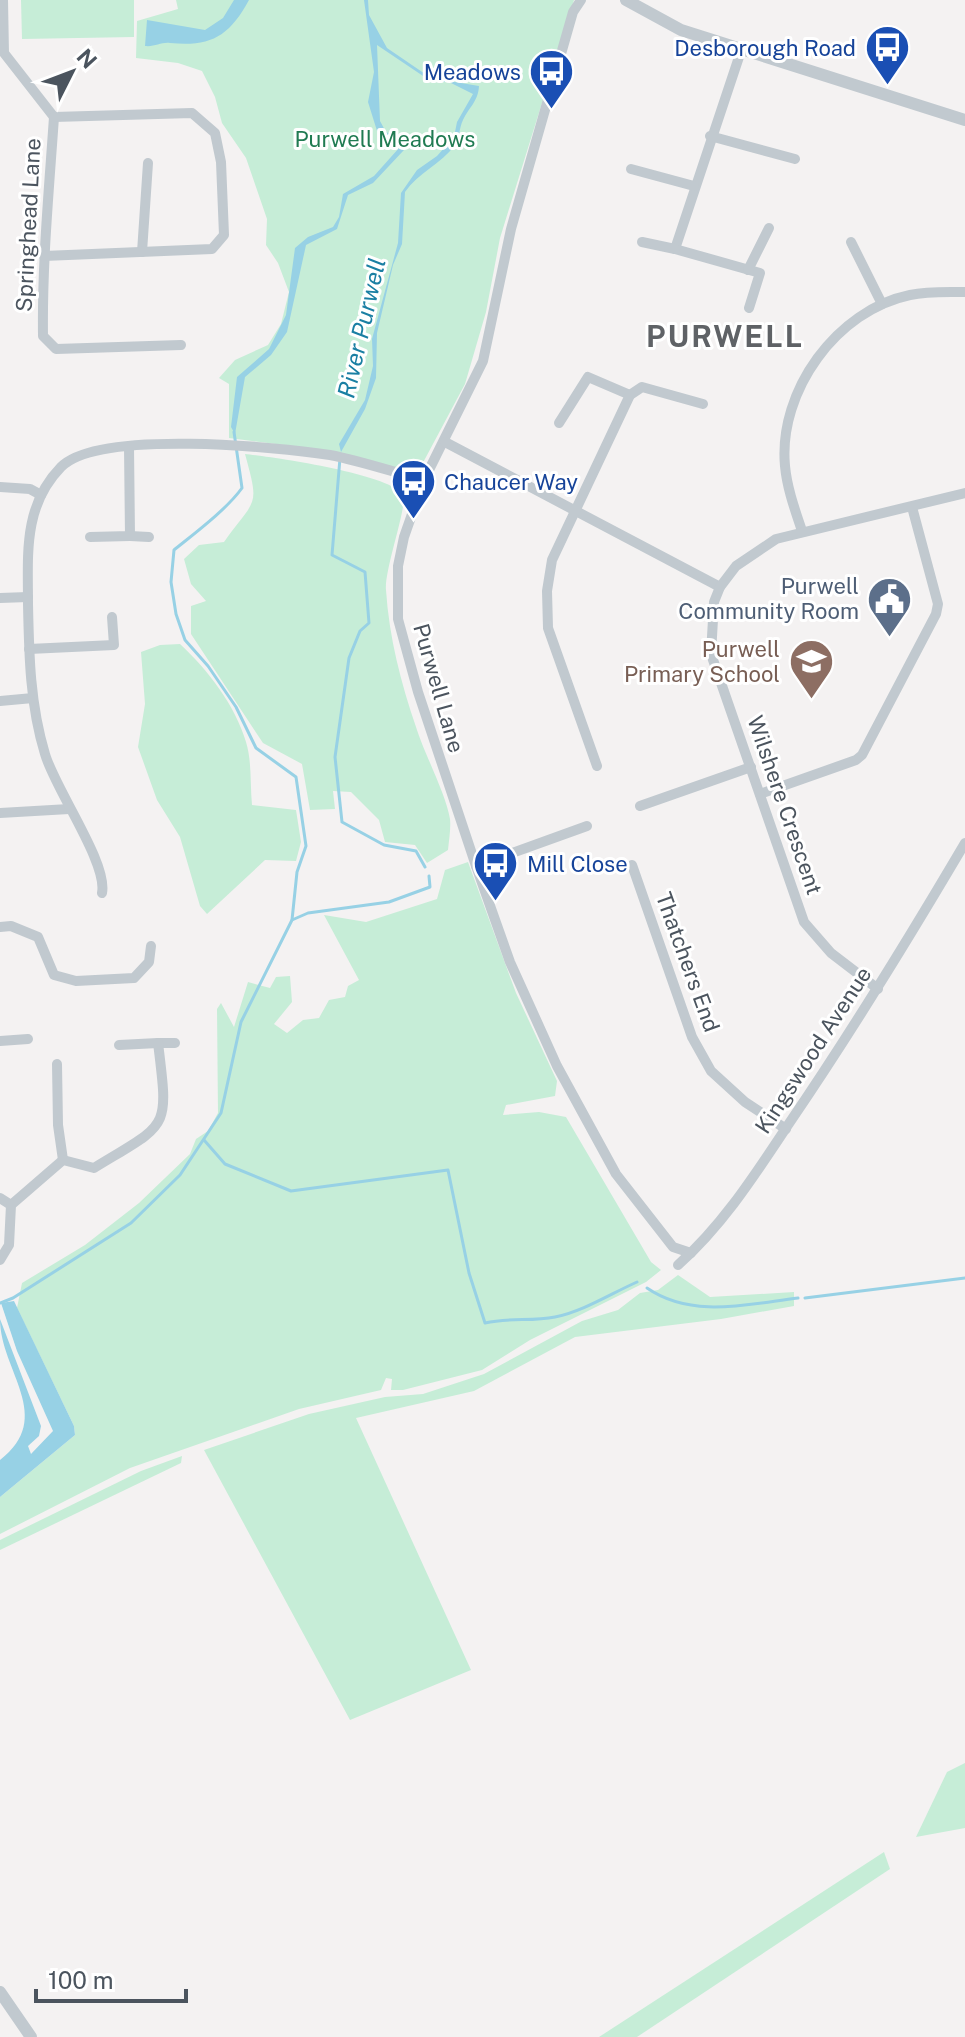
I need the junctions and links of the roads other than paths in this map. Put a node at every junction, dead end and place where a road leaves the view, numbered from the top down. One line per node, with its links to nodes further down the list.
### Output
1 (3, 0): 5 (street)
2 (581, 0): 26 (street, Purwell Lane)
3 (626, 0): 4 (street)
4 (742, 48): 6 (street); 7 (street)
5 (54, 117): 16 (street); 17 (street, Springhead Lane)
6 (965, 120)
7 (710, 136): 8 (street); 11 (street)
8 (795, 159)
9 (148, 163): 16 (street)
10 (631, 169): 11 (street)
11 (694, 186): 15 (street)
12 (769, 228): 18 (street)
13 (642, 242): 15 (street)
14 (851, 242): 20 (street)
15 (675, 249): 18 (street)
16 (142, 252): 17 (street)
17 (44, 256): 22 (street, Springhead Lane)
18 (748, 270): 21 (street)
19 (965, 292): 20 (street)
20 (882, 304): 34 (street)
21 (749, 308)
22 (181, 345)
23 (630, 395): 24 (street); 25 (street); 33 (street)
24 (703, 404)
25 (559, 423)
26 (445, 442): 28 (street, Purwell Lane); 33 (street)
27 (129, 447): 28 (street); 31 (street); 35 (street)
28 (424, 480): 54 (street, Purwell Lane)
29 (0, 487): 31 (street)
30 (965, 493): 32 (street)
31 (41, 495): 39 (street)
32 (912, 507): 34 (street); 47 (street)
33 (575, 509): 38 (street); 45 (street)
34 (802, 531): 38 (street)
35 (130, 536): 36 (street); 37 (street)
36 (90, 537)
37 (149, 537)
38 (720, 587): 46 (street, Wilshere Crescent)
39 (28, 597): 40 (street); 42 (street)
40 (0, 598)
41 (112, 617): 42 (street)
42 (29, 649): 43 (street)
43 (33, 698): 44 (street); 49 (street)
44 (0, 701)
45 (597, 766)
46 (751, 767): 47 (street, Wilshere Crescent); 48 (street)
47 (760, 794): 58 (street, Wilshere Crescent)
48 (640, 806)
49 (69, 809): 50 (street); 55 (street)
50 (0, 813)
51 (587, 826): 54 (street)
52 (965, 843): 58 (street, Kingswood Avenue)
53 (632, 865): 65 (street, Thatchers End)
54 (476, 866): 69 (street, Purwell Lane)
55 (102, 893)
56 (0, 927): 57 (street)
57 (151, 946)
58 (878, 989): 65 (street, Kingswood Avenue)
59 (28, 1039): 60 (street)
60 (0, 1041)
61 (158, 1043): 62 (street); 63 (street); 66 (street)
62 (175, 1043)
63 (119, 1045)
64 (57, 1064): 66 (street)
65 (786, 1129): 69 (street, Kingswood Avenue)
66 (63, 1160): 68 (street)
67 (0, 1198): 68 (street)
68 (11, 1205): 70 (street)
69 (691, 1253): 71 (street, Kingswood Avenue)
70 (0, 1260)
71 (678, 1265)
72 (0, 1992): 73 (street)
73 (31, 2037)

